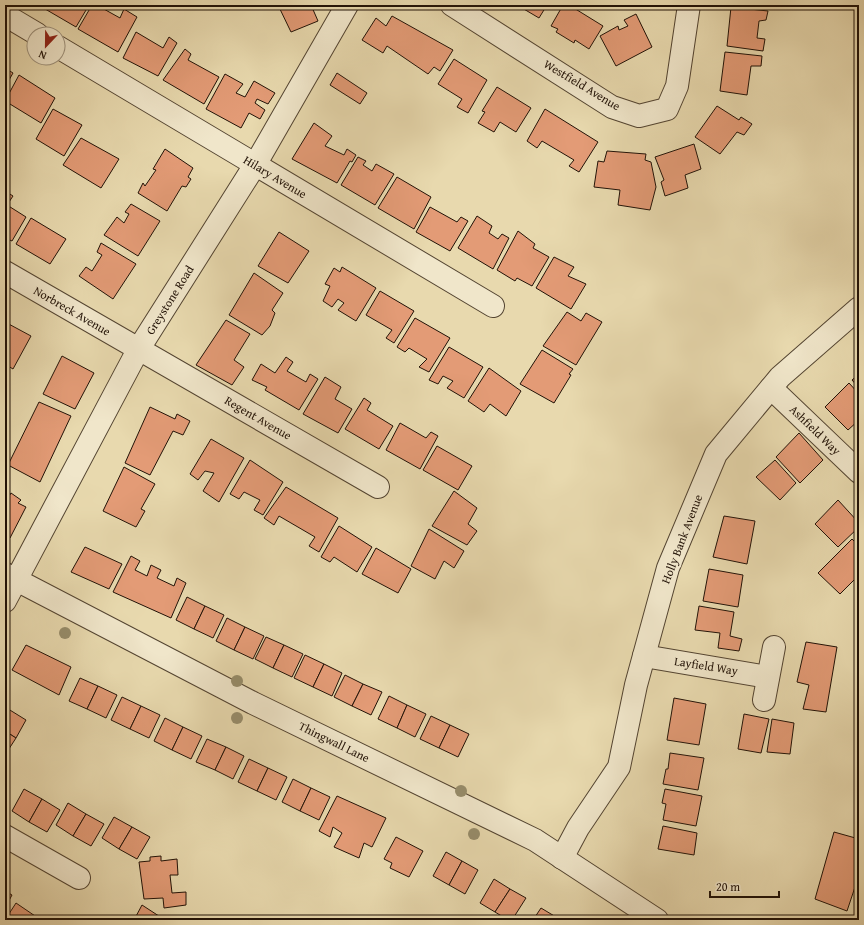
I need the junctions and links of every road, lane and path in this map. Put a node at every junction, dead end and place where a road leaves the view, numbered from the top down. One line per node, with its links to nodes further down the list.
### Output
1 (347, 5): 7 (street, Greystone Road)
2 (452, 5): 3 (street, Westfield Avenue)
3 (689, 5)
4 (5, 15): 5 (street)
5 (26, 27)
6 (66, 52): 7 (street, Hilary Avenue)
7 (255, 165): 9 (street, Hilary Avenue); 11 (street, Greystone Road)
8 (5, 272): 11 (street, Norbreck Avenue)
9 (493, 306)
10 (859, 308): 12 (street, Holly Bank Avenue)
11 (138, 350): 14 (street, Regent Avenue); 15 (street, Greystone Road)
12 (771, 388): 13 (street, Ashfield Way); 18 (street, Holly Bank Avenue)
13 (859, 472)
14 (378, 487)
15 (11, 577): 16 (street, Greystone Road); 22 (street, Thingwall Lane)
16 (5, 601)
17 (774, 647): 19 (street)
18 (644, 656): 19 (street, Layfield Way); 22 (street, Holly Bank Avenue)
19 (768, 677): 20 (street)
20 (764, 700)
21 (5, 836): 23 (street)
22 (562, 858): 24 (street, Thingwall Lane)
23 (79, 878)
24 (657, 920)

